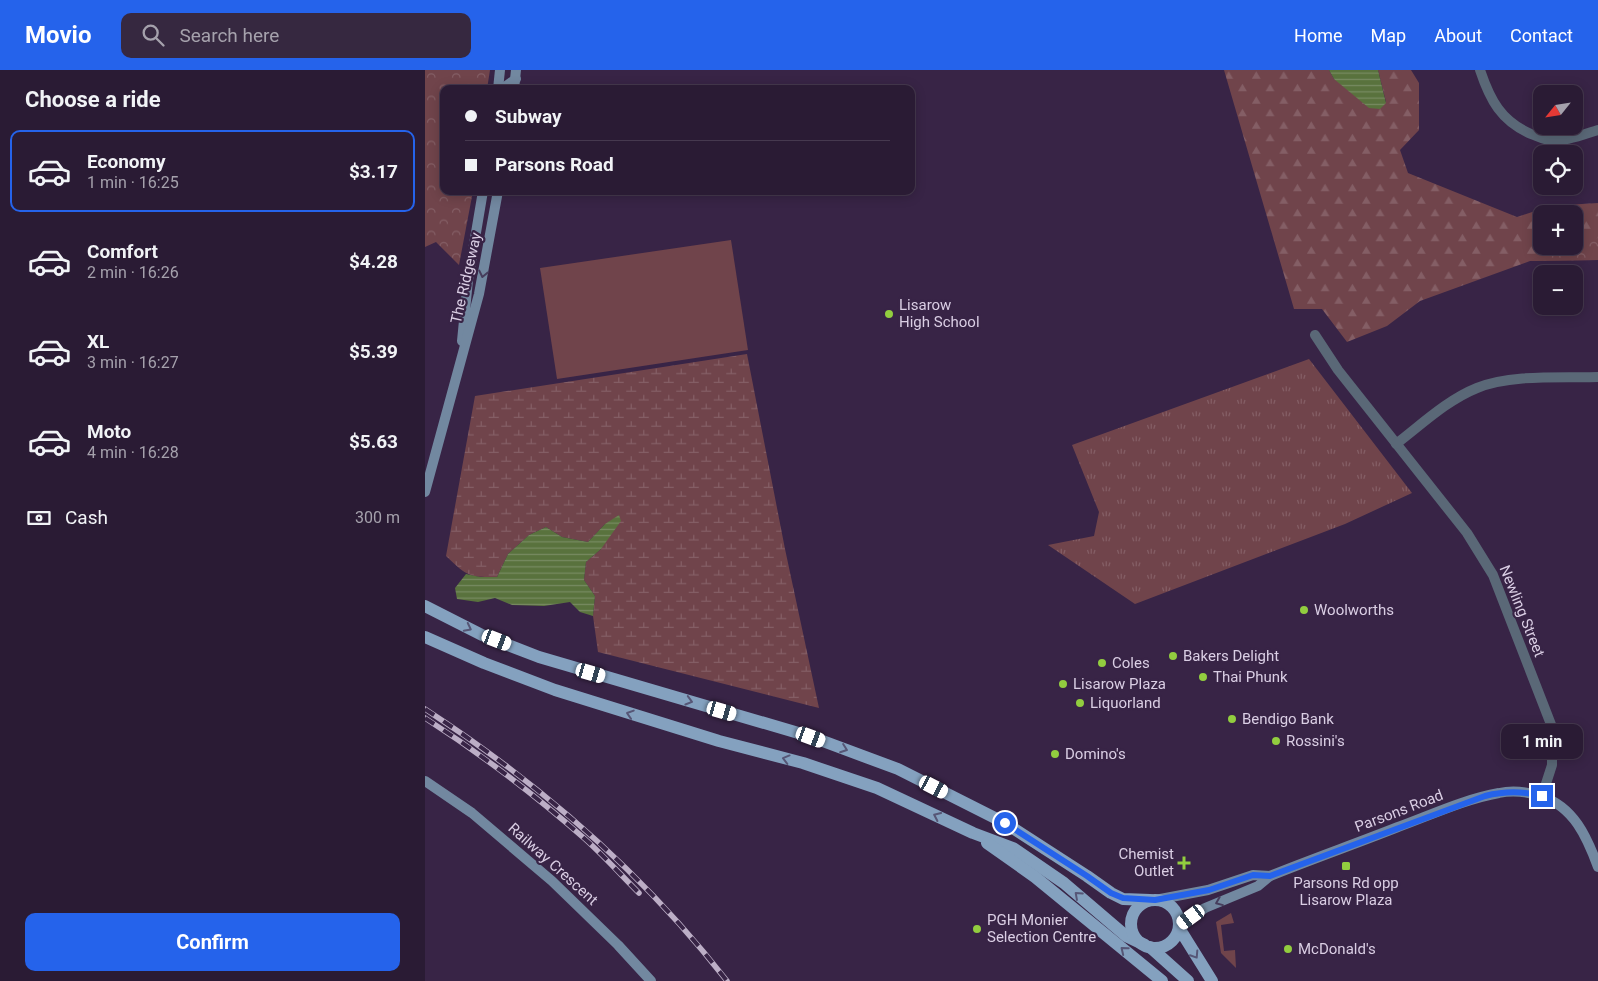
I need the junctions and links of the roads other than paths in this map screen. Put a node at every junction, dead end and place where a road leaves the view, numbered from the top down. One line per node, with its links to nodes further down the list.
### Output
1 (500, 70): 3 (street)
2 (1480, 70): 4 (street)
3 (498, 85)
4 (1598, 130)
5 (482, 195): 7 (street, The Ridgeway)
6 (497, 195): 8 (street, The Ridgeway)
7 (475, 233): 8 (street); 10 (street, The Ridgeway)
8 (488, 251): 10 (street, The Ridgeway, one-way to 10)
9 (1315, 335): 12 (street, Newling Street)
10 (459, 371): 13 (street, The Ridgeway)
11 (1598, 377): 12 (street)
12 (1396, 444): 17 (street, Newling Street)
13 (425, 492)
14 (425, 606): 21 (main road, one-way to 21)
15 (425, 637): 18 (main road, one-way to 15)
16 (425, 780): 24 (street, Railway Crescent)
17 (1542, 796): 19 (street); 20 (street, Parsons Road)
18 (973, 833): 23 (main road, one-way to 18); 25 (main road, one-way to 18)
19 (1598, 868)
20 (1270, 876): 21 (street, Parsons Road); 22 (street, Parsons Road, one-way to 22)
21 (1153, 900): 22 (main road); 23 (main road)
22 (1179, 927): 23 (main road); 27 (main road, one-way to 27)
23 (1147, 946): 26 (main road)
24 (651, 981)
25 (1162, 981)
26 (1188, 981)
27 (1212, 981)

